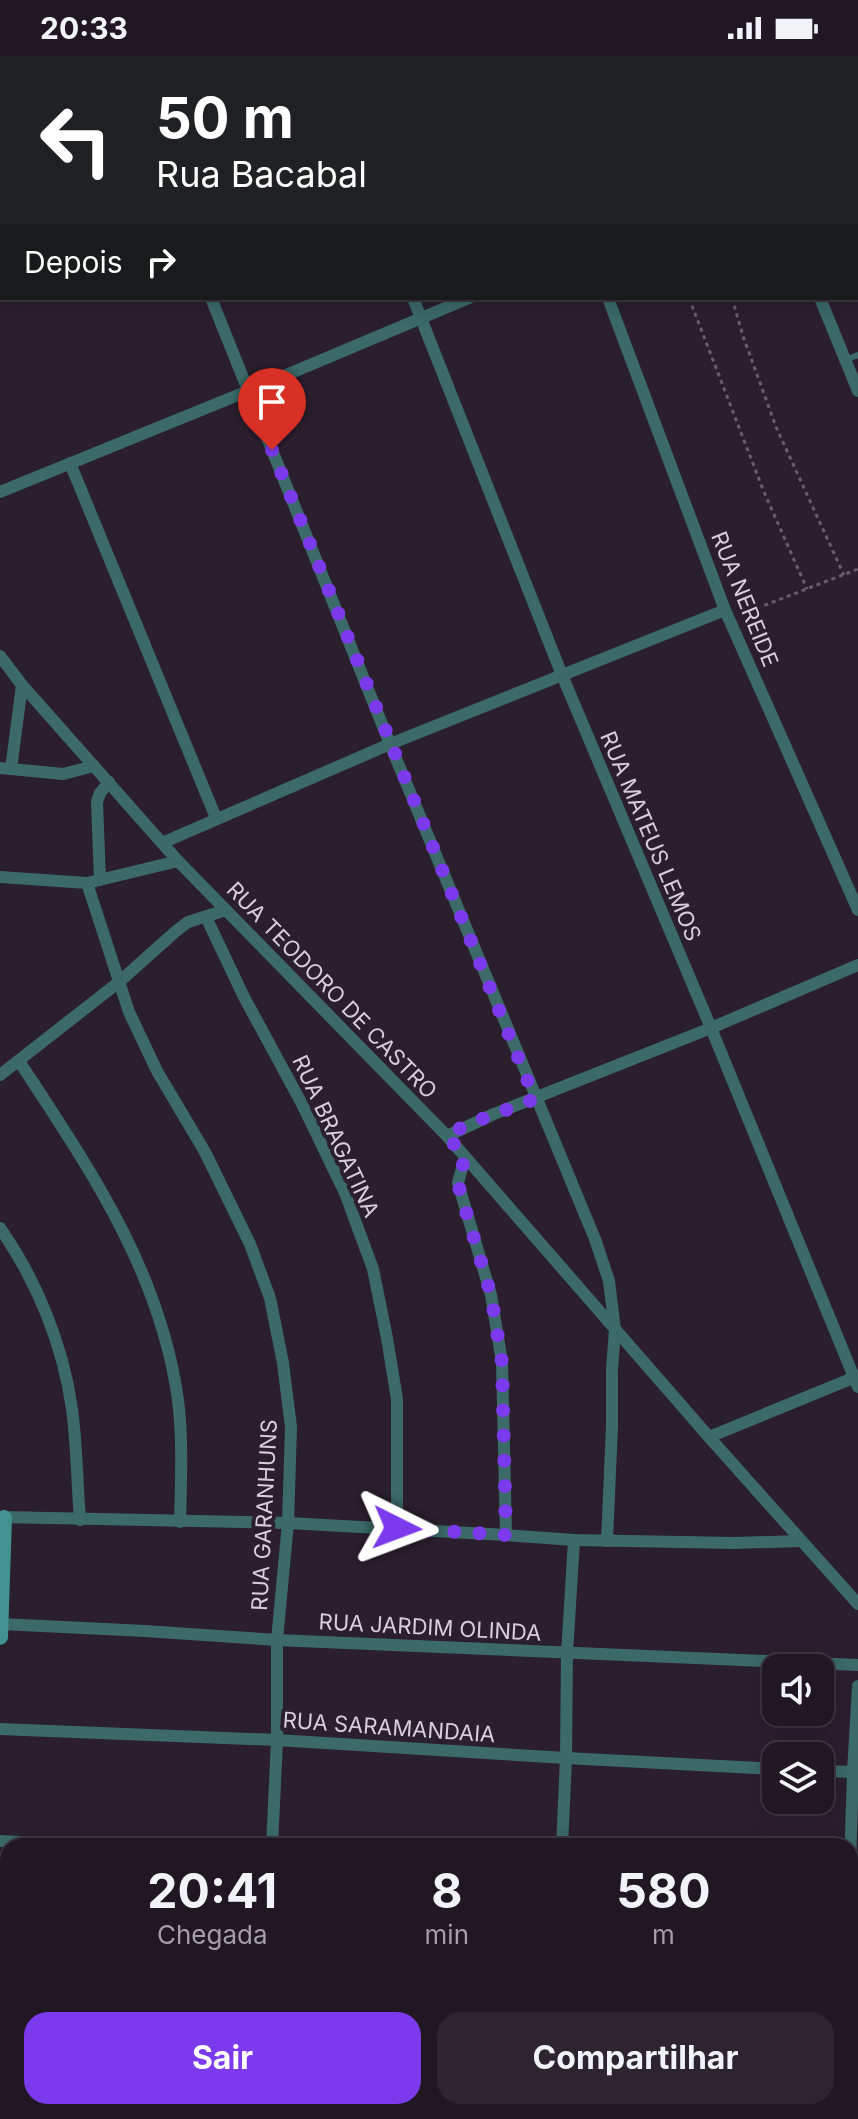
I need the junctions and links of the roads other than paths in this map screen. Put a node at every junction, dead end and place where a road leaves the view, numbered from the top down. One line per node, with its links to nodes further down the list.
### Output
1 (212, 300): 9 (street)
2 (414, 300): 6 (street, RUA MATEUS LEMOS)
3 (464, 300): 6 (street)
4 (609, 300): 13 (street, RUA NEREIDE)
5 (821, 300): 8 (street)
6 (420, 317): 9 (street); 15 (street, RUA MATEUS LEMOS)
7 (858, 355): 8 (lane)
8 (845, 360): 10 (street)
9 (248, 391): 11 (street); 17 (street)
10 (858, 391)
11 (70, 463): 12 (street); 21 (street)
12 (0, 492)
13 (727, 614): 15 (street); 27 (street, RUA NEREIDE)
14 (0, 656): 16 (street, RUA TEODORO DE CASTRO)
15 (562, 675): 17 (street); 31 (street, RUA MATEUS LEMOS)
16 (22, 685): 18 (street, RUA TEODORO DE CASTRO); 19 (street)
17 (390, 744): 21 (street); 34 (street)
18 (94, 766): 19 (street); 20 (street, RUA TEODORO DE CASTRO)
19 (6, 769)
20 (109, 782): 22 (street, RUA TEODORO DE CASTRO); 25 (street, RUA GARANHUNS)
21 (216, 818): 22 (street)
22 (162, 843): 23 (street, RUA TEODORO DE CASTRO)
23 (178, 861): 25 (street); 26 (street, RUA TEODORO DE CASTRO)
24 (0, 877): 25 (street)
25 (93, 882): 30 (street, RUA GARANHUNS)
26 (226, 910): 28 (street); 35 (street, RUA TEODORO DE CASTRO)
27 (858, 910)
28 (206, 917): 30 (street); 45 (street, RUA BRAGATINA)
29 (858, 965): 31 (street)
30 (119, 982): 32 (street); 44 (street, RUA GARANHUNS)
31 (711, 1028): 34 (street); 39 (street, RUA MATEUS LEMOS)
32 (19, 1061): 33 (street); 43 (street)
33 (2, 1069)
34 (535, 1099): 35 (street); 38 (street)
35 (447, 1136): 36 (street, RUA TEODORO DE CASTRO)
36 (465, 1157): 38 (street, RUA TEODORO DE CASTRO); 46 (street)
37 (0, 1228): 42 (street)
38 (615, 1330): 40 (street, RUA TEODORO DE CASTRO); 48 (street)
39 (857, 1380): 40 (street)
40 (709, 1437): 49 (street, RUA TEODORO DE CASTRO)
41 (2, 1518): 42 (street); 51 (street)
42 (80, 1520): 43 (street)
43 (180, 1522): 44 (street)
44 (288, 1523): 45 (street); 53 (street, RUA GARANHUNS)
45 (397, 1528): 46 (street)
46 (506, 1535): 47 (street)
47 (574, 1540): 48 (street); 54 (street)
48 (607, 1541): 49 (street)
49 (801, 1541): 50 (street, RUA TEODORO DE CASTRO)
50 (858, 1604)
51 (1, 1624): 52 (street); 53 (street, RUA JARDIM OLINDA)
52 (0, 1637)
53 (277, 1640): 54 (street, RUA JARDIM OLINDA); 58 (street, RUA GARANHUNS)
54 (567, 1654): 55 (street, RUA JARDIM OLINDA); 59 (street)
55 (858, 1665)
56 (858, 1686): 62 (street)
57 (0, 1729): 58 (street, RUA SARAMANDAIA)
58 (277, 1740): 59 (street, RUA SARAMANDAIA); 63 (street, RUA GARANHUNS)
59 (566, 1758): 60 (street, RUA SARAMANDAIA); 64 (street)
60 (762, 1768)
61 (834, 1771): 62 (street)
62 (853, 1772): 65 (street)
63 (272, 1838)
64 (562, 1838)
65 (851, 1838)

